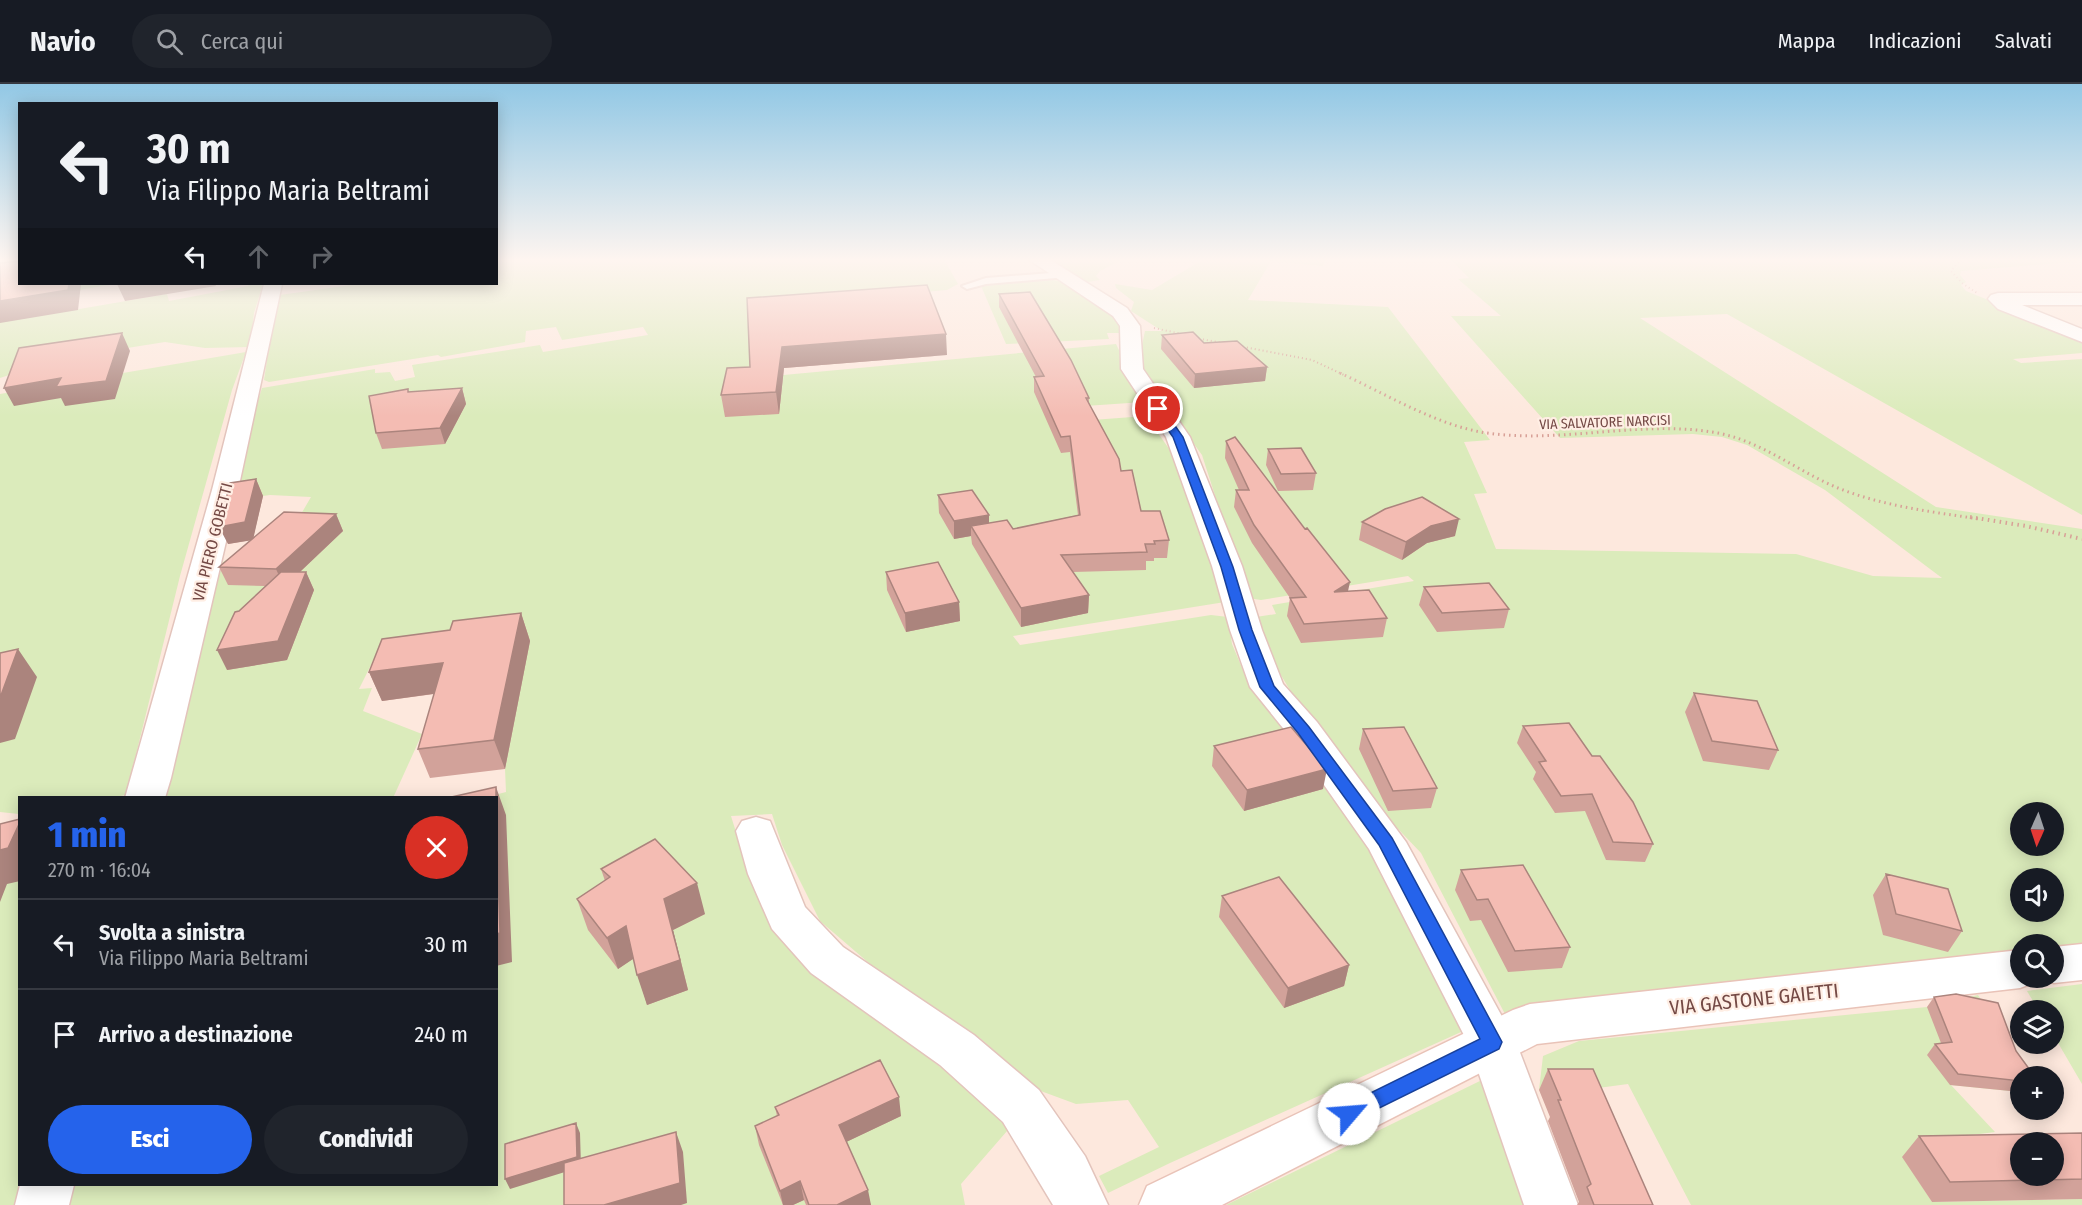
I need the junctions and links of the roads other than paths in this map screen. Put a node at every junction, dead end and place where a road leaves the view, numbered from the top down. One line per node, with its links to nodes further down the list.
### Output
1 (267, 311): 5 (street, VIA PIERO GOBETTI)
2 (1119, 311): 10 (street)
3 (2021, 311): 4 (street)
4 (2082, 336)
5 (146, 796)
6 (756, 831): 13 (street)
7 (2082, 962): 8 (street)
8 (2064, 964)
9 (2010, 970): 10 (street, VIA GASTONE GAIETTI)
10 (1492, 1042): 14 (street, VIA GASTONE GAIETTI); 15 (street)
11 (47, 1186): 12 (street)
12 (42, 1205)
13 (1081, 1205)
14 (1166, 1205)
15 (1551, 1205)

